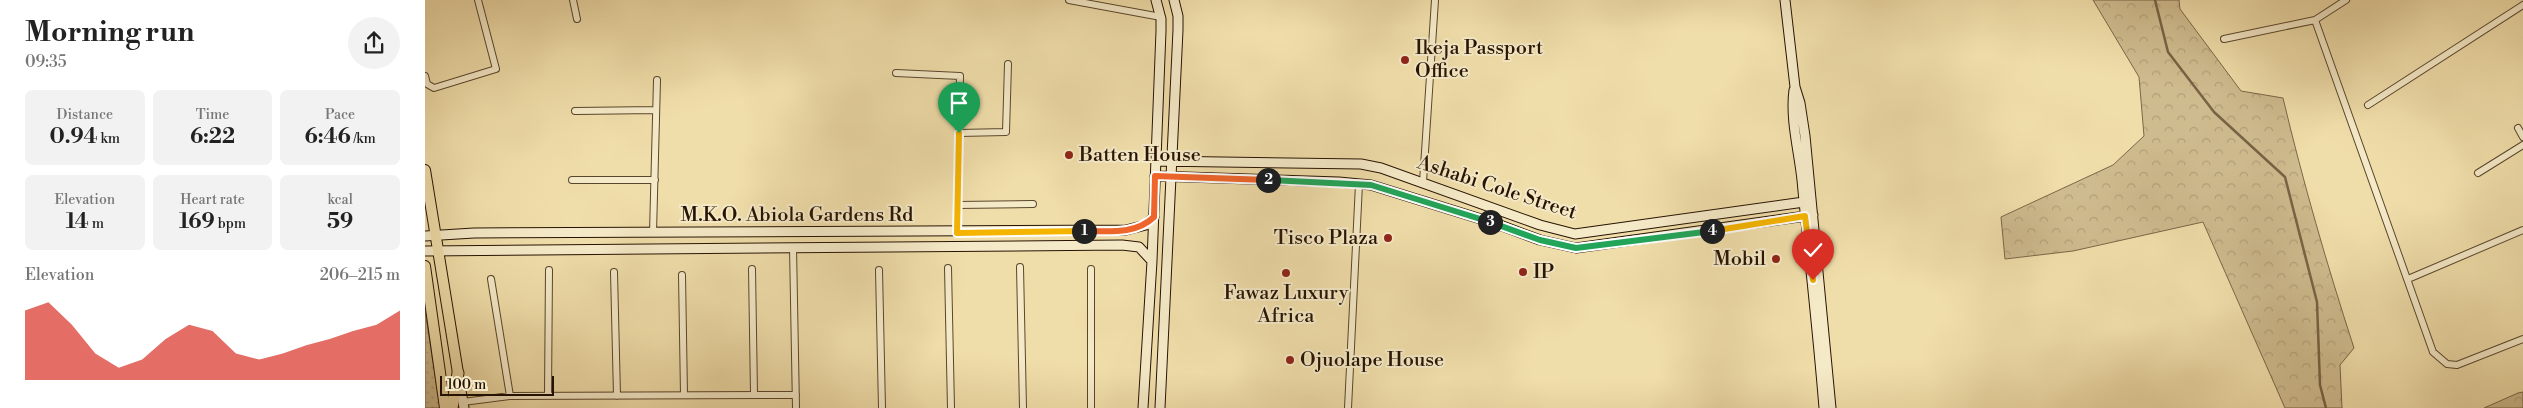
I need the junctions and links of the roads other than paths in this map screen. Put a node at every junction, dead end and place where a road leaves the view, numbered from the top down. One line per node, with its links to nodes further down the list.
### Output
1 (478, 0): 16 (street)
2 (573, 0): 11 (street)
3 (1069, 0): 10 (street)
4 (1156, 0): 10 (street)
5 (1174, 0): 26 (street)
6 (1435, 0): 35 (street)
7 (1785, 0): 37 (street)
8 (2346, 0): 12 (street)
9 (2523, 5): 18 (street)
10 (1161, 16): 25 (street)
11 (577, 19)
12 (2315, 20): 13 (street); 65 (street)
13 (2224, 39)
14 (1008, 64): 22 (street)
15 (896, 73): 22 (street)
16 (425, 76)
17 (657, 80): 19 (street)
18 (2369, 105)
19 (656, 110): 20 (street); 34 (street)
20 (575, 111)
21 (2517, 128): 23 (street)
22 (959, 133): 39 (street)
23 (2523, 137)
24 (2523, 145): 29 (street)
25 (1156, 161): 26 (street, Ashabi Cole Street); 30 (street)
26 (1171, 161): 27 (street, Ashabi Cole Street); 31 (street)
27 (1223, 162): 32 (street); 35 (street, Ashabi Cole Street)
28 (425, 170): 49 (main road)
29 (2478, 172)
30 (1155, 176): 31 (street, Ashabi Cole Street); 42 (street)
31 (1171, 177): 32 (street, Ashabi Cole Street); 83 (street)
32 (1222, 178): 36 (street, Ashabi Cole Street)
33 (572, 180): 34 (street)
34 (655, 180): 46 (street)
35 (1423, 182): 40 (street, Ashabi Cole Street)
36 (1359, 184): 43 (street, Ashabi Cole Street); 84 (street)
37 (1808, 202): 40 (street, Ashabi Cole Street); 41 (street)
38 (1033, 204): 39 (street)
39 (957, 205): 47 (street)
40 (1757, 209): 43 (street)
41 (1809, 216): 43 (street, Ashabi Cole Street); 85 (street); 86 (street)
42 (1154, 217): 47 (street, M.K.O. Abiola Gardens Rd); 54 (street)
43 (1759, 224)
44 (2523, 230): 65 (street)
45 (865, 232): 46 (street, M.K.O. Abiola Gardens Rd); 47 (street, M.K.O. Abiola Gardens Rd); 51 (street)
46 (653, 233): 49 (street, M.K.O. Abiola Gardens Rd)
47 (957, 233)
48 (425, 236): 49 (street, M.K.O. Abiola Gardens Rd)
49 (436, 236): 53 (main road)
50 (793, 246): 51 (street, M.K.O. Abiola Gardens Rd); 53 (street, M.K.O. Abiola Gardens Rd); 71 (street)
51 (865, 246): 54 (street, M.K.O. Abiola Gardens Rd)
52 (425, 251): 53 (street, M.K.O. Abiola Gardens Rd)
53 (438, 251): 67 (main road)
54 (1152, 262): 82 (street)
55 (425, 266): 75 (main road)
56 (1020, 267): 80 (street)
57 (947, 268): 79 (street)
58 (752, 269): 68 (street)
59 (1091, 269): 81 (street)
60 (549, 270): 69 (street)
61 (879, 270): 78 (street)
62 (613, 272): 73 (street)
63 (682, 275): 70 (street)
64 (491, 279): 72 (street)
65 (2408, 279): 66 (street)
66 (2523, 339)
67 (458, 373): 74 (street); 76 (highway)
68 (754, 394): 70 (street); 71 (street)
69 (548, 395): 72 (street); 73 (street)
70 (684, 395): 73 (street)
71 (796, 395): 77 (street)
72 (510, 396): 74 (street)
73 (617, 396)
74 (463, 405)
75 (445, 408)
76 (452, 408)
77 (796, 408)
78 (882, 408)
79 (951, 408)
80 (1023, 408)
81 (1091, 408)
82 (1143, 408)
83 (1161, 408)
84 (1349, 408)
85 (1824, 408)
86 (1831, 408)

